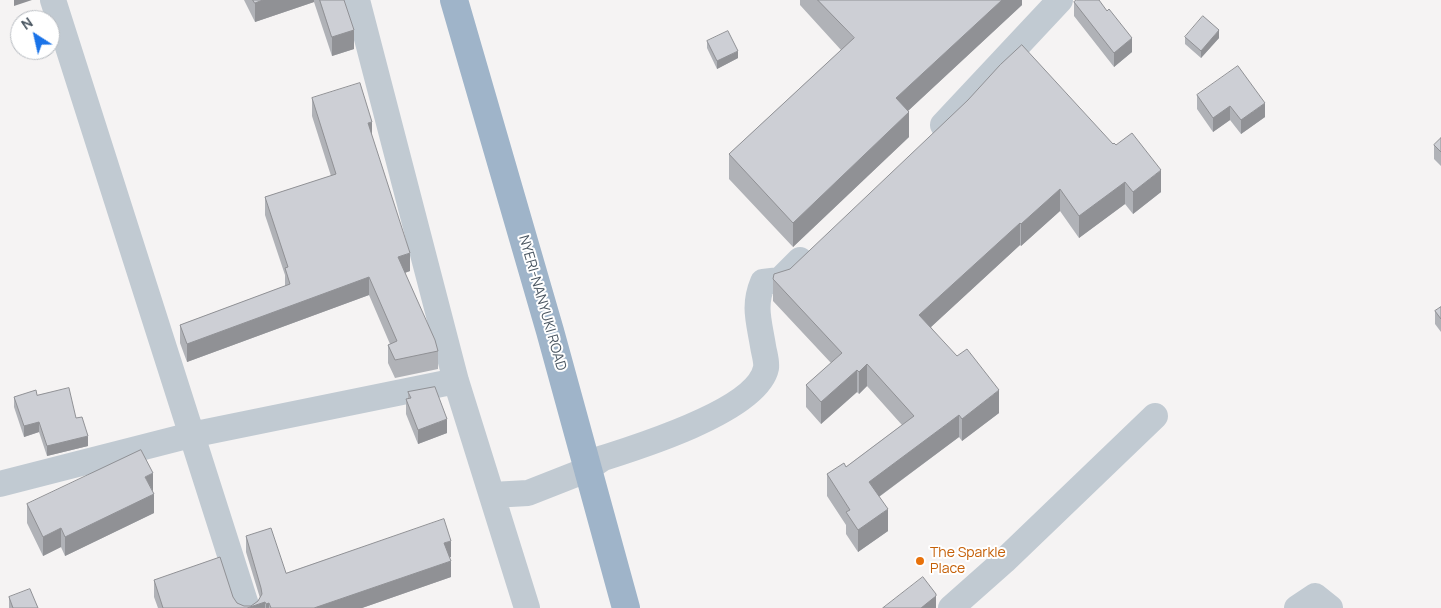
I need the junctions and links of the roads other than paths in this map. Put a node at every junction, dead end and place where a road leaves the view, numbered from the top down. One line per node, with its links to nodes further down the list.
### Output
1 (53, 0): 9 (street)
2 (357, 0): 7 (street)
3 (454, 0): 10 (highway, NYERI-NANYUKI ROAD)
4 (1060, 0): 5 (street)
5 (930, 138)
6 (816, 246): 10 (street)
7 (456, 381): 9 (street); 12 (street)
8 (1155, 416): 16 (street)
9 (191, 435): 11 (street); 13 (street)
10 (593, 463): 12 (street); 15 (highway, NYERI-NANYUKI ROAD)
11 (0, 484)
12 (492, 495): 14 (street)
13 (247, 608)
14 (527, 608)
15 (626, 608)
16 (951, 608)
17 (1297, 608): 18 (street)
18 (1330, 608)

